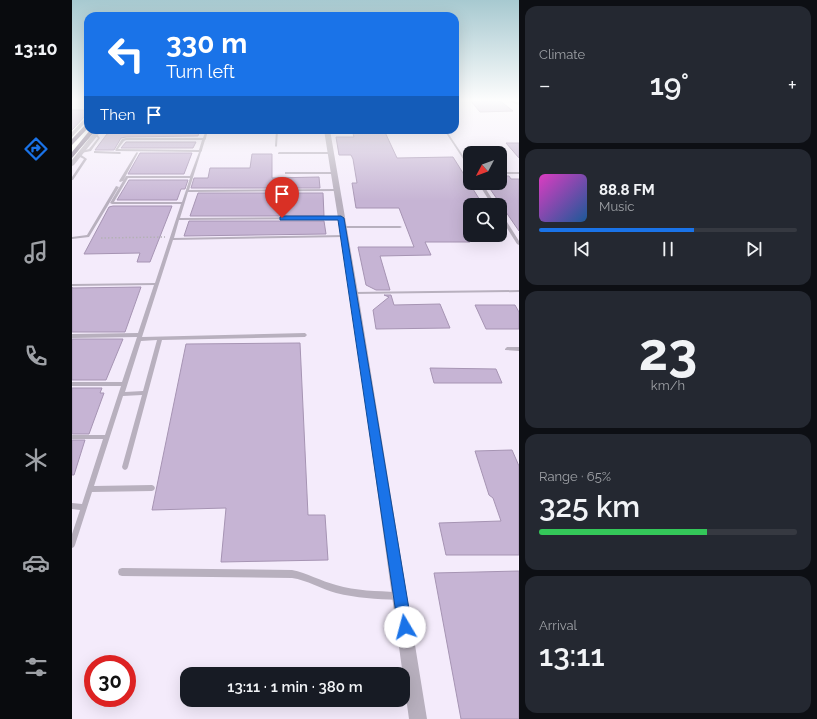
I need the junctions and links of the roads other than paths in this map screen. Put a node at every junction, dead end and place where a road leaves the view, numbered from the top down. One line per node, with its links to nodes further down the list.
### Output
1 (80, 134): 9 (main road)
2 (94, 134): 16 (street)
3 (94, 134): 16 (main road)
4 (206, 134): 8 (lane)
5 (277, 134): 10 (lane)
6 (328, 134): 15 (street)
7 (448, 134): 17 (lane)
8 (205, 139): 12 (lane); 12 (lane)
9 (72, 143)
10 (276, 146)
11 (95, 152): 13 (lane)
12 (200, 152): 13 (lane); 23 (lane)
13 (137, 153): 32 (lane)
14 (279, 153): 15 (lane)
15 (330, 153): 20 (street)
16 (77, 155): 18 (street); 24 (lane)
17 (463, 157)
18 (72, 164)
19 (286, 173): 20 (lane)
20 (334, 173): 26 (street)
21 (519, 173): 22 (lane)
22 (507, 174)
23 (192, 177): 25 (lane); 27 (lane)
24 (72, 179)
25 (187, 190): 26 (lane); 27 (lane)
26 (336, 190): 30 (street)
27 (183, 203): 28 (lane)
28 (178, 219): 30 (lane); 33 (lane)
29 (507, 225): 34 (lane)
30 (343, 227): 31 (lane); 33 (lane); 38 (street)
31 (400, 227)
32 (72, 238)
33 (172, 238): 35 (lane)
34 (519, 244)
35 (157, 284): 36 (lane); 41 (lane)
36 (72, 285)
37 (519, 291): 38 (lane)
38 (354, 293): 60 (street)
39 (305, 335): 42 (lane)
40 (72, 336): 41 (lane)
41 (140, 337): 42 (lane); 46 (lane)
42 (160, 338): 47 (lane)
43 (508, 349): 44 (lane)
44 (519, 349)
45 (72, 384): 46 (lane)
46 (124, 384): 48 (lane)
47 (145, 393): 48 (lane); 51 (lane)
48 (121, 394): 50 (lane)
49 (72, 437): 50 (lane)
50 (107, 437): 53 (lane)
51 (125, 467)
52 (152, 488): 53 (lane)
53 (90, 489): 55 (lane)
54 (72, 506): 55 (lane)
55 (85, 507): 57 (lane)
56 (72, 521): 57 (lane)
57 (80, 521): 58 (lane)
58 (72, 544)
59 (122, 572): 60 (lane)
60 (400, 596): 61 (street)
61 (418, 719)

